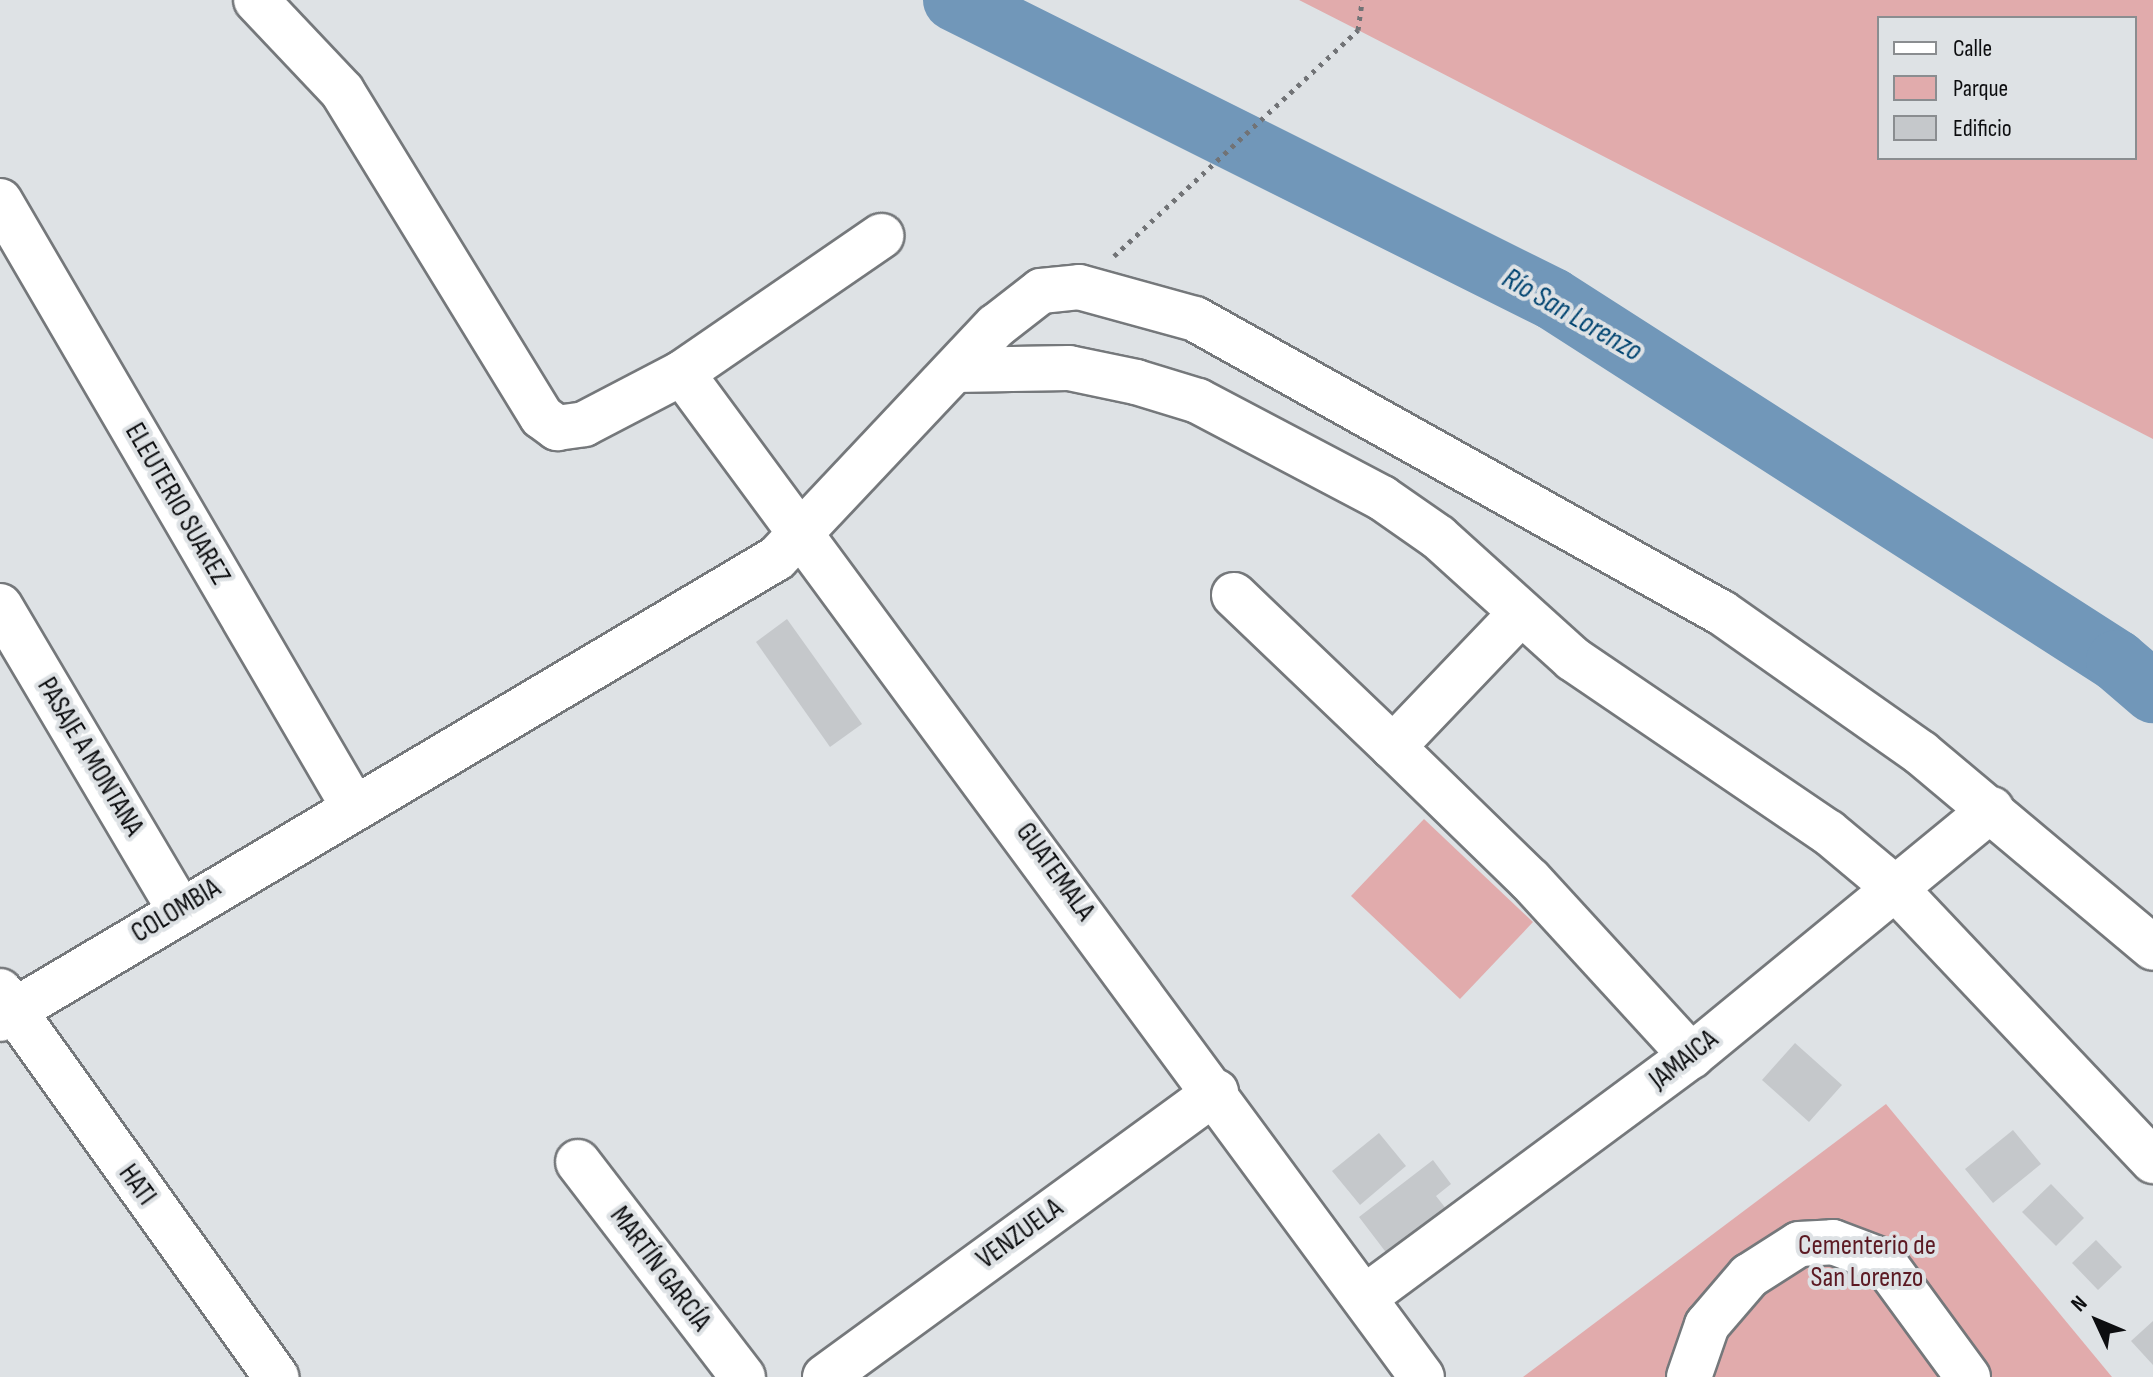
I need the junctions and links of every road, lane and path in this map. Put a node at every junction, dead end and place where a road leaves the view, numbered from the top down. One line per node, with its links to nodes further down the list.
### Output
1 (256, 0): 7 (street)
2 (1362, 0): 5 (path)
3 (0, 201): 13 (street, ELEUTERIO SUAREZ)
4 (881, 236): 7 (street)
5 (1079, 287): 6 (street, COLOMBIA); 14 (street)
6 (955, 370): 8 (street, COLOMBIA); 11 (street)
7 (682, 373): 8 (street, GUATEMALA)
8 (805, 530): 13 (street, COLOMBIA); 20 (street, GUATEMALA)
9 (1234, 595): 12 (street)
10 (0, 606): 16 (street, PASAJE A MONTANA)
11 (1519, 615): 12 (street); 15 (street)
12 (1393, 747): 19 (street)
13 (353, 806): 16 (street, COLOMBIA)
14 (1992, 809): 15 (street, JAMAICA); 17 (street)
15 (1895, 888): 19 (street, JAMAICA); 21 (street)
16 (179, 909): 18 (street, COLOMBIA)
17 (2153, 948)
18 (4, 1007): 24 (street, HATI)
19 (1691, 1056): 23 (street, JAMAICA)
20 (1216, 1092): 23 (street, GUATEMALA); 26 (street, VENZUELA)
21 (2153, 1161)
22 (578, 1162): 25 (street, MARTÍN GARCÍA)
23 (1365, 1297): 27 (street, GUATEMALA)
24 (276, 1377)
25 (743, 1377)
26 (825, 1377)
27 (1422, 1377)
28 (1689, 1377): 29 (street)
29 (1968, 1377)

